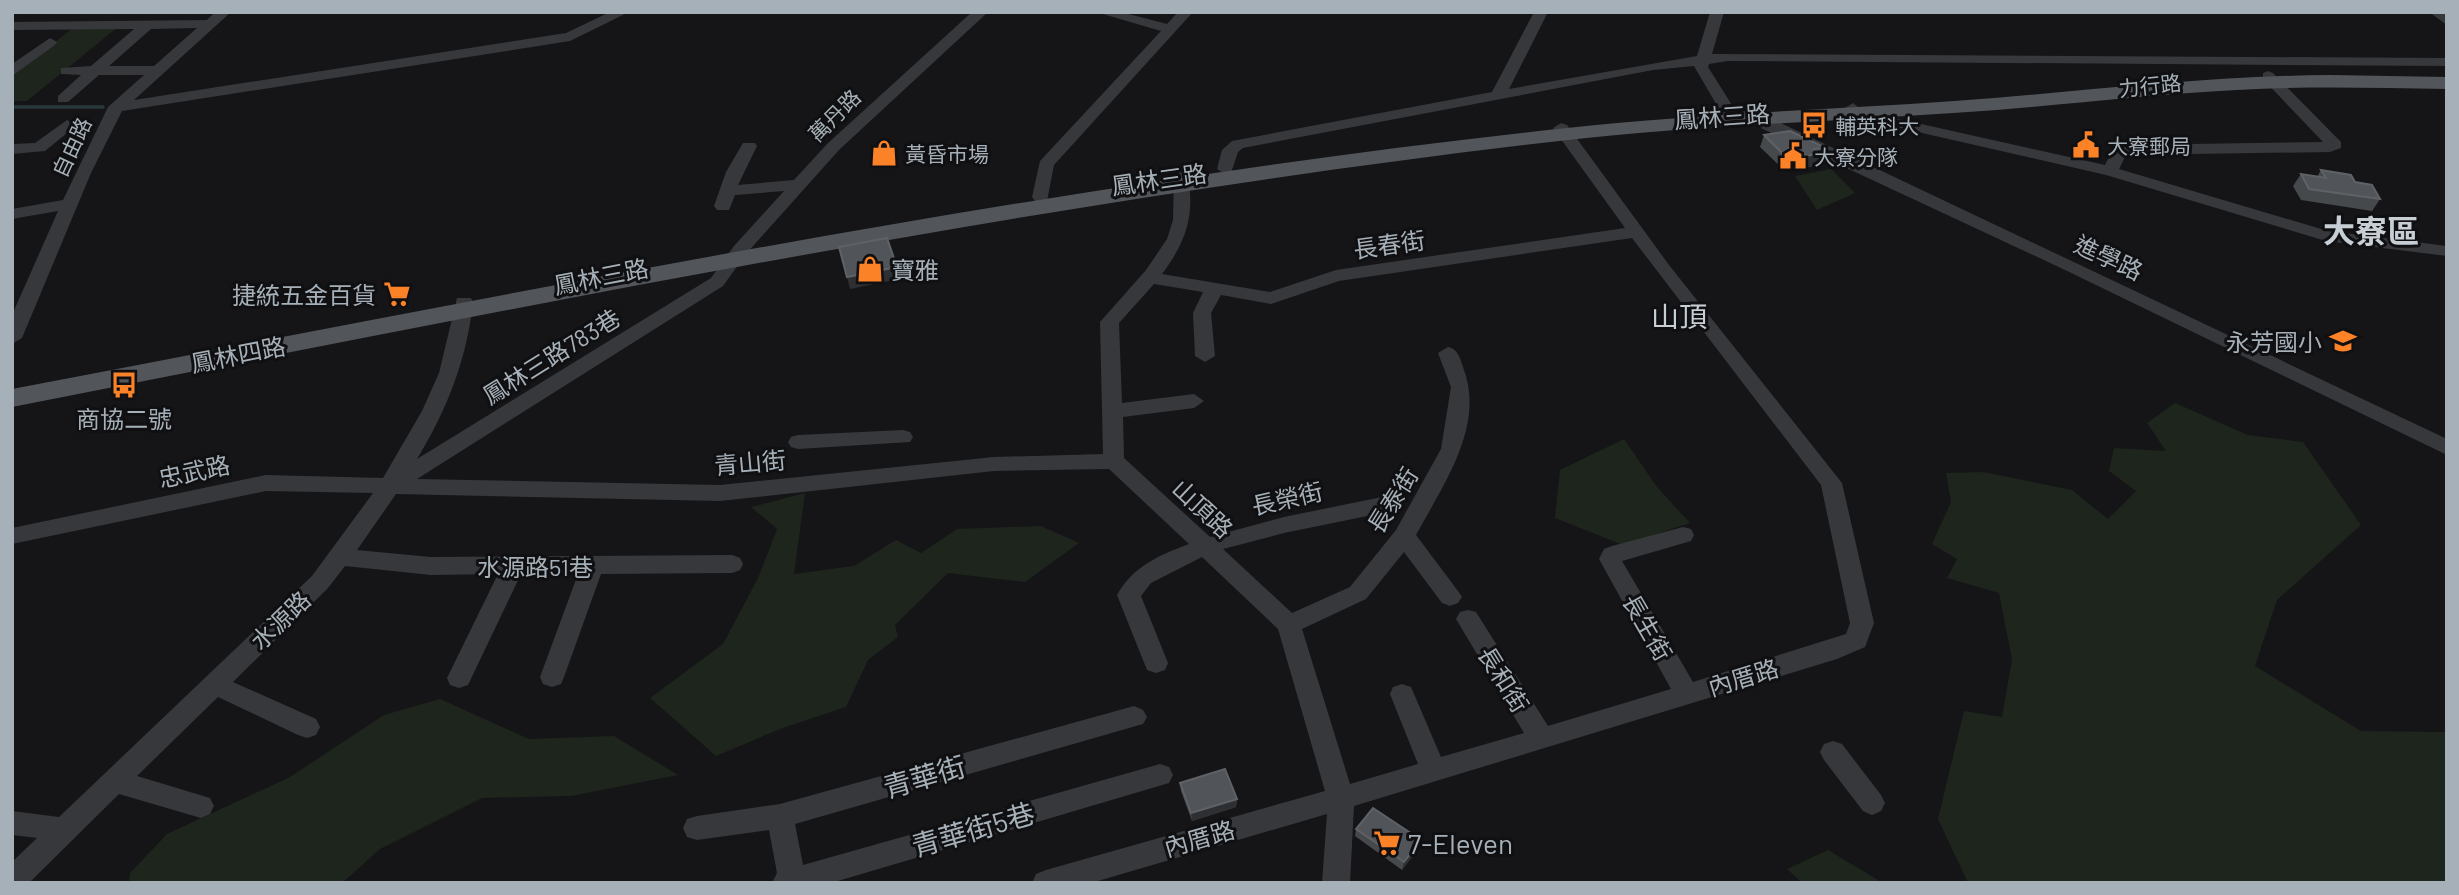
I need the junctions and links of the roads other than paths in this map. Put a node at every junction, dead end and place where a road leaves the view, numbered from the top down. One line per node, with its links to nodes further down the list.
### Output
1 (224, 12): 11 (street, 自由路)
2 (622, 12): 26 (street)
3 (981, 12): 36 (street, 萬丹路)
4 (1102, 12): 13 (street)
5 (1186, 12): 13 (street)
6 (1541, 12): 24 (street)
7 (1717, 12): 15 (street)
8 (2436, 12): 9 (street)
9 (2447, 21)
10 (148, 24): 11 (street); 12 (street); 20 (street)
11 (210, 24): 17 (street, 自由路)
12 (14, 27)
13 (1170, 29): 37 (street)
14 (50, 42): 18 (street)
15 (1703, 60): 16 (street); 24 (street); 28 (street)
16 (2447, 62)
17 (155, 70): 20 (street); 26 (street, 自由路)
18 (13, 71)
19 (66, 71): 20 (street)
20 (93, 71): 25 (street)
21 (2447, 77): 22 (main road, 力行路)
22 (2272, 79): 23 (main road, 力行路); 27 (main road, 力行路); 34 (street)
23 (2447, 83)
24 (1497, 96): 33 (street)
25 (63, 99)
26 (116, 107): 38 (street, 自由路)
27 (1856, 111): 28 (main road, 鳳林三路); 34 (street, 鳳林三路)
28 (1741, 117): 30 (main road, 鳳林三路); 55 (street, 進學路)
29 (66, 125): 32 (street)
30 (1563, 131): 33 (main road, 鳳林三路); 35 (main road, 鳳林三路); 40 (street, 內厝路)
31 (749, 146): 36 (street)
32 (12, 149)
33 (1224, 169): 35 (main road, 鳳林三路)
34 (2110, 171): 41 (street, 鳳林三路)
35 (1181, 180): 37 (main road, 鳳林三路); 42 (main road, 鳳林三路); 43 (street)
36 (797, 186): 42 (street, 萬丹路)
37 (1041, 197): 42 (main road, 鳳林三路)
38 (70, 204): 39 (street); 46 (street, 自由路)
39 (12, 214)
40 (1636, 232): 44 (street, 長春街); 75 (street, 內厝路)
41 (2447, 251)
42 (736, 256): 45 (main road, 鳳林三路); 57 (street, 鳳林三路783巷)
43 (1151, 278): 44 (street, 長春街); 52 (street)
44 (1215, 288): 48 (street)
45 (464, 306): 49 (main road, 鳳林四路); 50 (main road, 鳳林四路); 57 (street, 水源路)
46 (12, 338)
47 (1448, 353): 61 (street, 長泰街)
48 (1205, 356)
49 (12, 389)
50 (12, 398)
51 (1194, 401): 52 (street)
52 (1112, 411): 56 (street)
53 (903, 437): 54 (street)
54 (798, 442)
55 (2447, 448)
56 (1114, 461): 57 (street, 青山街); 62 (street, 山頂路)
57 (390, 485): 60 (street, 忠武路); 63 (street, 水源路)
58 (1382, 505): 62 (street, 長榮街)
59 (1684, 535): 75 (street, 長生街)
60 (12, 536)
61 (1404, 536): 67 (street); 69 (street, 長泰街)
62 (1205, 546): 69 (street, 山頂路); 70 (street, 長榮街)
63 (340, 556): 66 (street, 水源路51巷); 73 (street, 水源路)
64 (732, 564): 65 (street, 水源路51巷)
65 (592, 566): 66 (street, 水源路51巷); 71 (street)
66 (513, 567): 72 (street)
67 (1450, 597)
68 (1468, 619): 78 (street, 長和街)
69 (1289, 624): 83 (street)
70 (1156, 663)
71 (552, 677)
72 (459, 678)
73 (214, 684): 77 (street); 82 (street, 水源路)
74 (1402, 694): 80 (street)
75 (1687, 695): 78 (street, 內厝路)
76 (1134, 717): 86 (street, 青華街)
77 (307, 727)
78 (1542, 739): 80 (street, 內厝路)
79 (1833, 752): 84 (street)
80 (1434, 772): 83 (street, 內厝路)
81 (1160, 775): 91 (street, 青華街5巷)
82 (114, 781): 85 (street); 89 (street, 水源路)
83 (1340, 799): 92 (street, 內厝路); 93 (street)
84 (1872, 803)
85 (201, 806)
86 (780, 816): 88 (street, 青華街); 91 (street)
87 (12, 823): 89 (street)
88 (697, 828)
89 (65, 830): 90 (street, 水源路)
90 (12, 881)
91 (790, 882)
92 (1046, 883)
93 (1336, 883)

